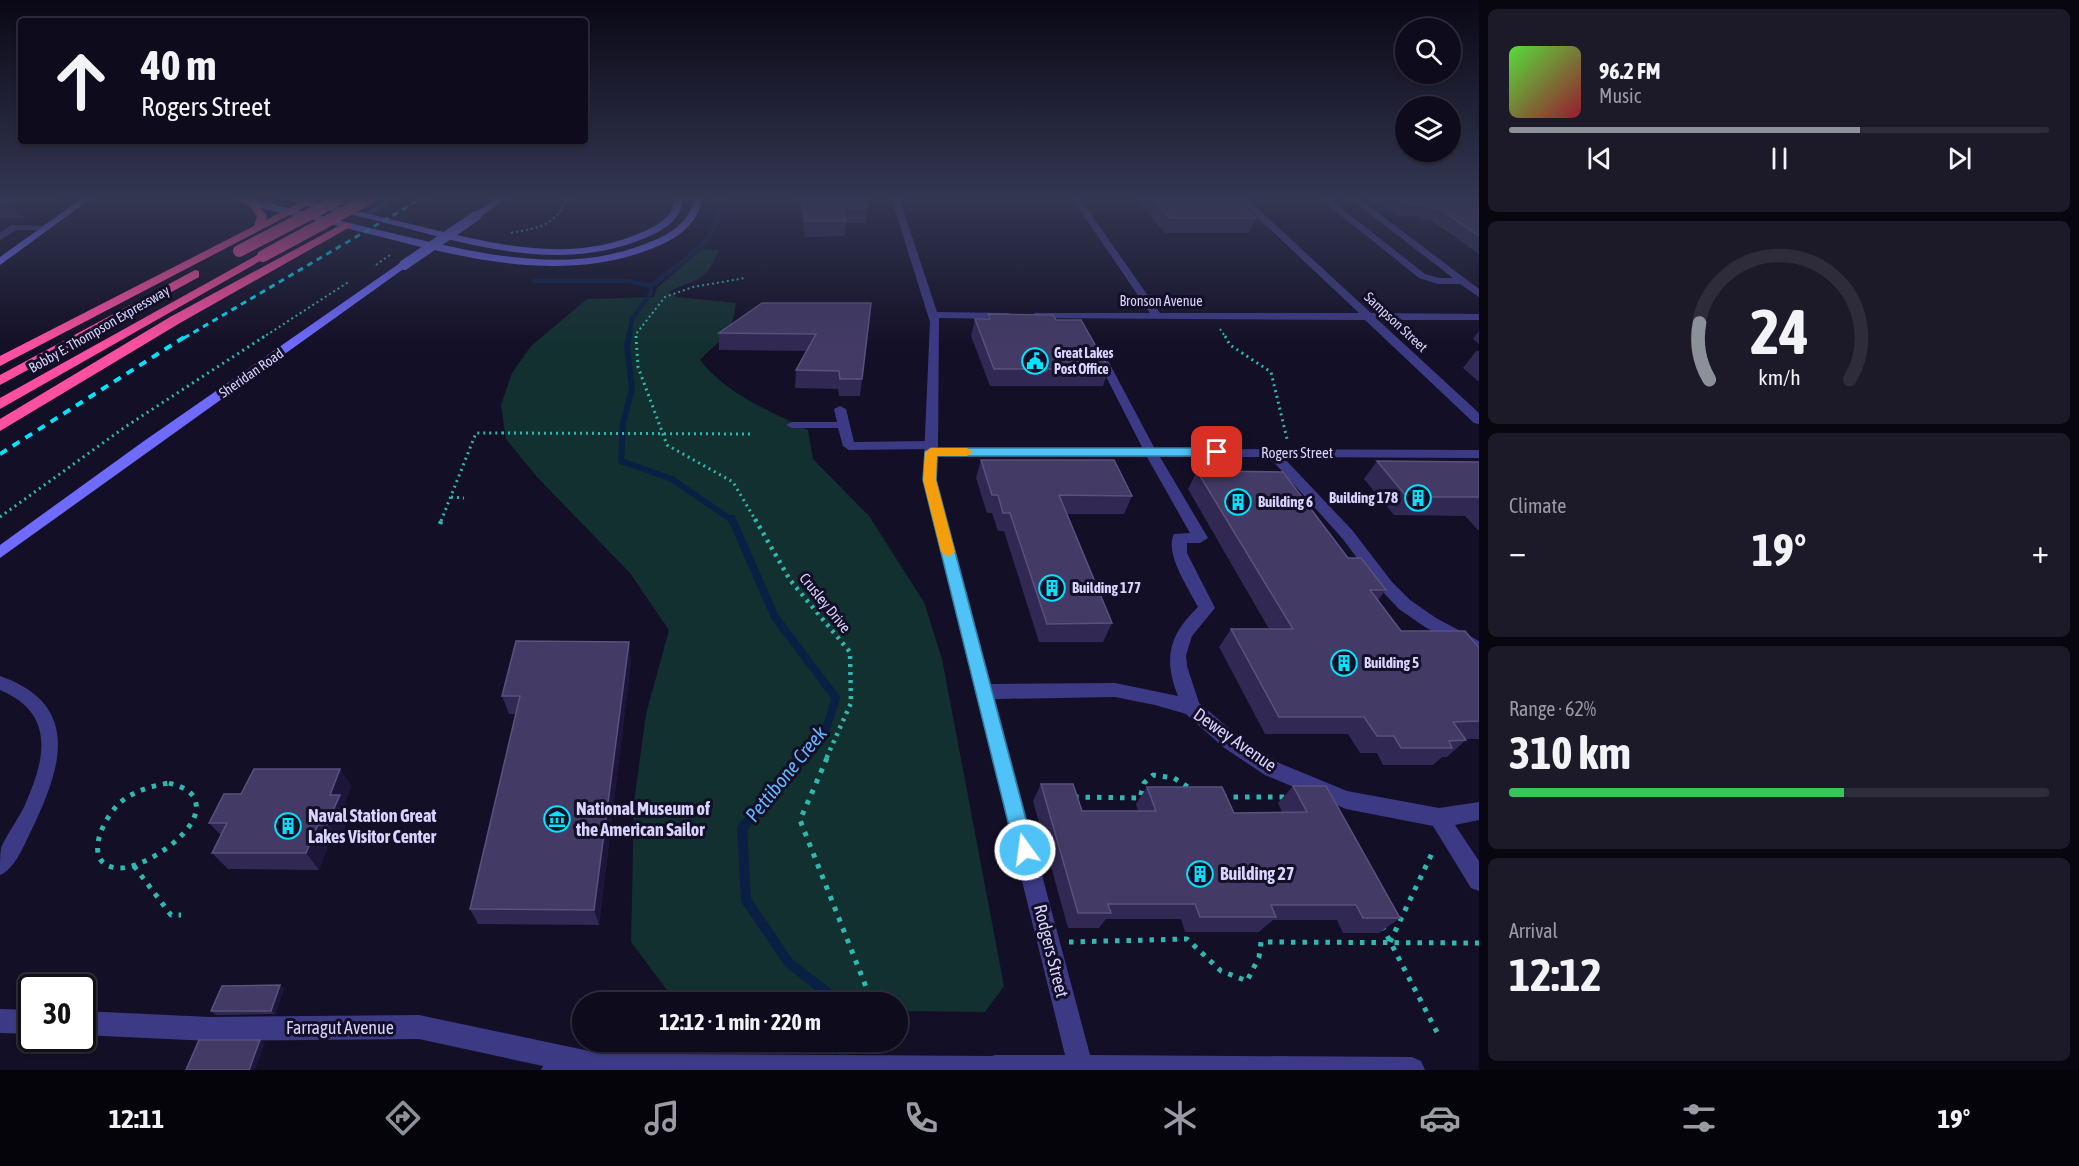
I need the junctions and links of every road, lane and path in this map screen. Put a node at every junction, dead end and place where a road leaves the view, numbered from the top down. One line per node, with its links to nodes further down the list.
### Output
1 (21, 247): 16 (street)
2 (221, 247): 29 (highway)
3 (247, 247): 30 (highway, Bobby E. Thompson Expressway, bridge)
4 (280, 247): 31 (highway, Bobby E. Thompson Expressway, bridge)
5 (307, 247): 36 (highway)
6 (431, 247): 47 (street, Sheridan Road, bridge)
7 (439, 247): 10 (street)
8 (498, 247): 9 (street)
9 (604, 247)
10 (645, 247)
11 (911, 247): 23 (street)
12 (1109, 247): 24 (street)
13 (1294, 247): 25 (street, Sampson Street)
14 (1385, 247): 21 (lane)
15 (1418, 247): 21 (lane)
16 (0, 262)
17 (376, 265): 18 (path)
18 (366, 271)
19 (357, 277): 45 (path)
20 (745, 278): 67 (path, Crusley Drive)
21 (1462, 280): 22 (lane)
22 (1479, 294)
23 (933, 315): 24 (street, Bronson Avenue); 39 (street)
24 (1156, 316): 25 (street, Bronson Avenue)
25 (1368, 316): 26 (street, Bronson Avenue); 33 (street, Sampson Street)
26 (1479, 317)
27 (1217, 325): 38 (path)
28 (1095, 346): 40 (lane)
29 (0, 362)
30 (0, 381)
31 (0, 404)
32 (840, 408): 35 (lane)
33 (1479, 420)
34 (792, 425): 35 (lane)
35 (843, 425): 39 (lane)
36 (0, 426)
37 (754, 434): 43 (path, bridge)
38 (1291, 444)
39 (931, 448): 40 (street, Rogers Street); 50 (street)
40 (1150, 451): 41 (street, Rogers Street); 51 (street)
41 (1273, 453): 42 (street, Rogers Street); 48 (street)
42 (1479, 454)
43 (451, 497): 44 (path); 46 (path)
44 (464, 498)
45 (0, 517)
46 (440, 524)
47 (0, 553)
48 (1479, 649)
49 (0, 683): 59 (lane)
50 (984, 692): 51 (street, Dewey Avenue); 73 (street, Rodgers Street)
51 (1192, 708): 57 (street, Dewey Avenue)
52 (1062, 797): 53 (path)
53 (1198, 797)
54 (1210, 797): 55 (path)
55 (1291, 797)
56 (1479, 811): 57 (street, Dewey Avenue)
57 (1439, 819): 58 (street)
58 (1455, 843): 61 (street); 65 (path)
59 (0, 866)
60 (134, 866): 60 (path); 62 (path)
61 (1479, 880)
62 (181, 915)
63 (1380, 922): 65 (path)
64 (1068, 942): 65 (path)
65 (1390, 942): 66 (path); 71 (path)
66 (1479, 943)
67 (868, 992)
68 (0, 1021): 69 (street)
69 (18, 1022)
70 (96, 1024): 72 (street, Farragut Avenue)
71 (1439, 1036)
72 (586, 1067): 73 (street, Farragut Avenue, bridge); 74 (street, Farragut Avenue)
73 (1081, 1068): 75 (street, Farragut Avenue)
74 (554, 1070)
75 (1412, 1070)

